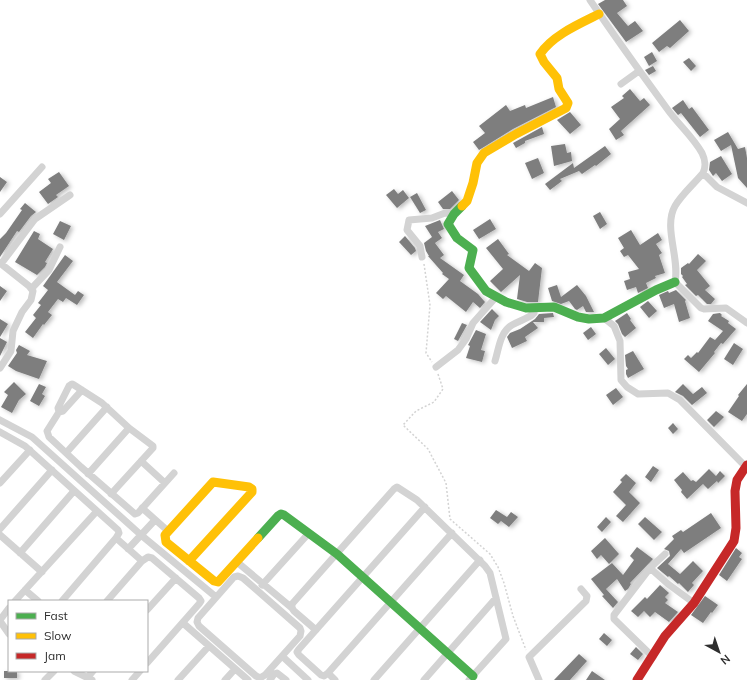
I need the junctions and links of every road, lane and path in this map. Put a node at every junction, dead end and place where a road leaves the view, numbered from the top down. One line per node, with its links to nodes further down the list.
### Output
1 (590, 0): 2 (street)
2 (599, 14): 3 (street); 10 (street)
3 (639, 71): 4 (street); 6 (street)
4 (621, 84)
5 (42, 167): 9 (street)
6 (703, 173): 8 (street); 14 (street)
7 (70, 195): 13 (street)
8 (747, 203)
9 (0, 214)
10 (454, 214): 12 (street); 16 (street)
11 (60, 247): 15 (street)
12 (422, 257): 21 (path)
13 (1, 263): 15 (street)
14 (675, 282): 18 (street); 19 (street)
15 (32, 288): 22 (street)
16 (496, 297): 17 (street); 21 (street)
17 (530, 309): 18 (street); 20 (street)
18 (604, 318): 32 (street)
19 (747, 323)
20 (496, 361)
21 (436, 367): 85 (path)
22 (0, 368)
23 (82, 390): 24 (street); 25 (street); 25 (street)
24 (107, 407): 27 (street); 30 (street)
25 (59, 412): 30 (street)
26 (0, 420): 49 (street)
27 (129, 428): 31 (street); 35 (street)
28 (1, 434): 29 (street)
29 (30, 450): 33 (street); 37 (street)
30 (66, 453): 35 (street)
31 (141, 461): 36 (street); 39 (street)
32 (746, 466): 73 (street)
33 (52, 470): 38 (street); 44 (street)
34 (174, 473): 36 (street)
35 (88, 474): 39 (street)
36 (165, 482): 41 (street)
37 (0, 484)
38 (74, 491): 42 (street); 52 (street)
39 (111, 494): 41 (street)
40 (425, 507): 47 (street); 53 (street); 61 (street)
41 (142, 508): 43 (street)
42 (96, 510): 50 (street); 60 (street)
43 (155, 520): 45 (street); 49 (street)
44 (0, 529)
45 (168, 531): 57 (street); 57 (street)
46 (309, 533): 53 (street); 58 (street); 63 (street)
47 (452, 533): 55 (street); 72 (street)
48 (0, 535): 52 (street)
49 (141, 535): 51 (street); 66 (street)
50 (116, 538): 51 (street); 70 (street)
51 (128, 549): 56 (street)
52 (20, 553): 60 (street)
53 (337, 554): 61 (street); 74 (street)
54 (664, 554): 59 (street)
55 (480, 560): 67 (street); 79 (street)
56 (142, 561): 62 (street); 71 (street)
57 (189, 561): 58 (street)
58 (237, 562): 63 (street)
59 (650, 568): 73 (street); 86 (street)
60 (42, 572): 65 (street)
61 (363, 577): 72 (street); 80 (street)
62 (176, 578): 76 (street); 78 (street)
63 (262, 585): 74 (street)
64 (581, 589): 85 (street)
65 (25, 590): 68 (street); 69 (street)
66 (216, 597): 84 (street); 84 (street)
67 (496, 598): 83 (street); 93 (street)
68 (17, 600)
69 (37, 600)
70 (63, 600)
71 (108, 600)
72 (391, 602): 79 (street); 92 (street)
73 (694, 603): 86 (street)
74 (292, 608): 80 (street)
75 (8, 609): 77 (street)
76 (148, 609)
77 (0, 621): 81 (street)
78 (183, 623): 82 (street); 87 (street)
79 (420, 628): 83 (street); 104 (street)
80 (316, 630): 92 (street)
81 (8, 633)
82 (209, 646): 88 (street); 97 (street)
83 (448, 653): 93 (street); 105 (street)
84 (282, 656): 102 (street)
85 (529, 657): 106 (street)
86 (653, 657): 107 (street)
87 (148, 662)
88 (235, 669): 98 (street); 99 (street)
89 (53, 672): 95 (street)
90 (76, 672): 94 (street)
91 (139, 672): 96 (street)
92 (328, 673): 103 (street)
93 (471, 678)
94 (89, 679)
95 (45, 680)
96 (132, 680)
97 (178, 680)
98 (225, 680)
99 (248, 680)
100 (270, 680): 101 (street)
101 (286, 680)
102 (308, 680)
103 (335, 680)
104 (374, 680)
105 (424, 680)
106 (539, 680)
107 (637, 680)

